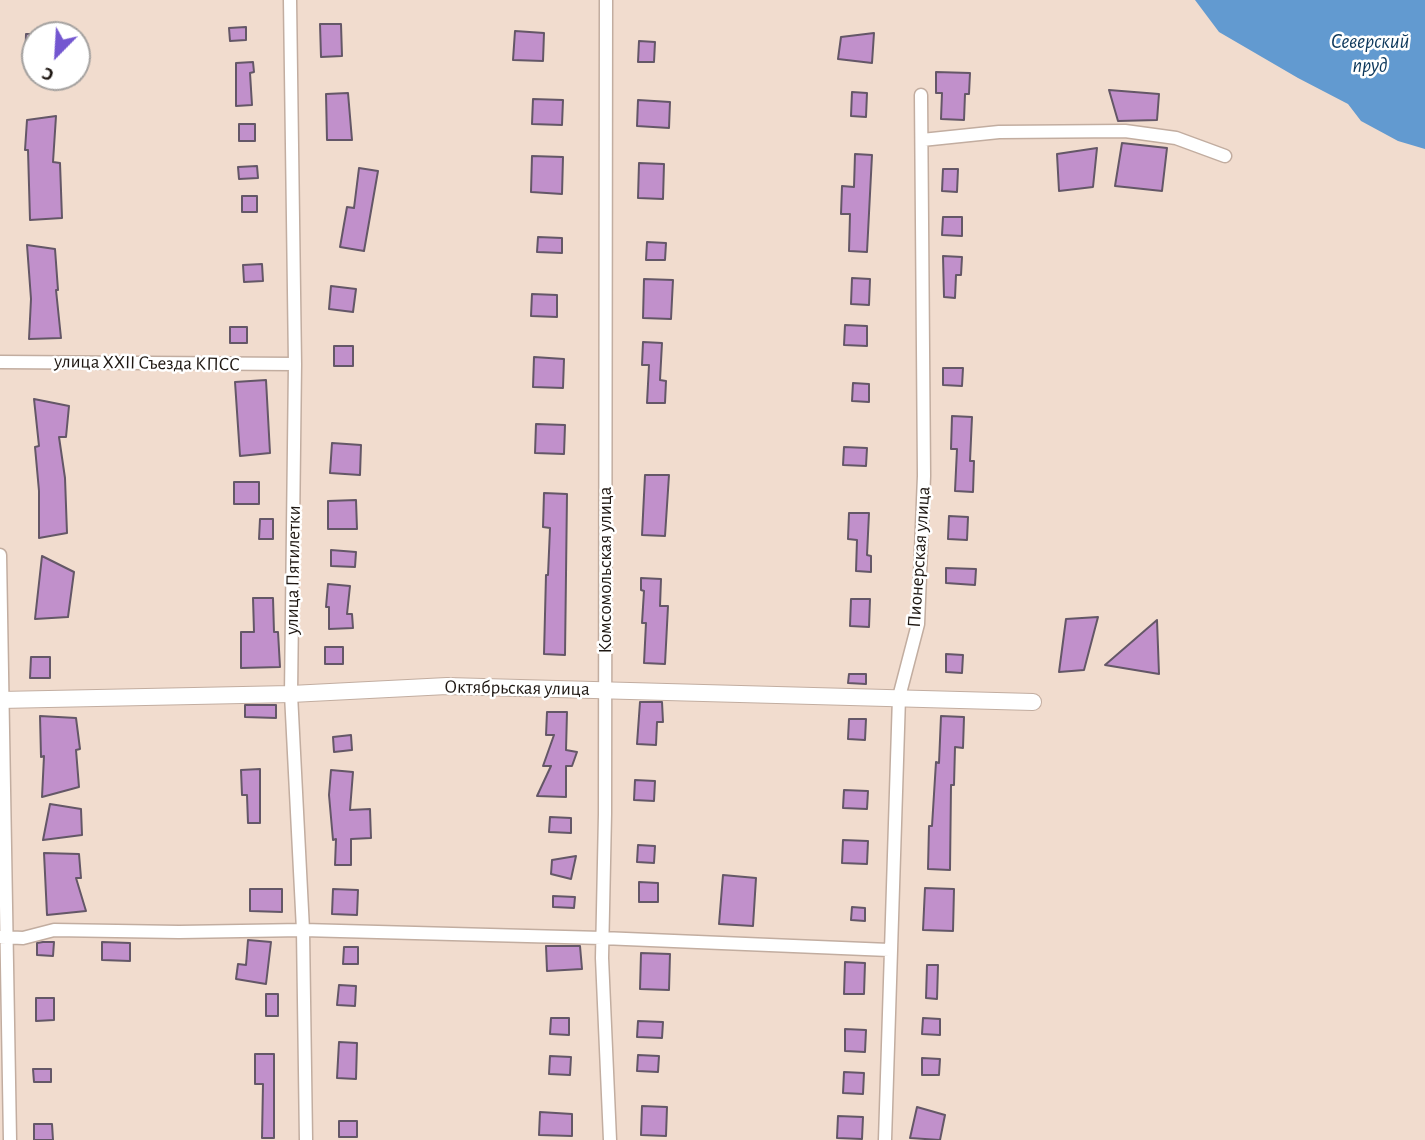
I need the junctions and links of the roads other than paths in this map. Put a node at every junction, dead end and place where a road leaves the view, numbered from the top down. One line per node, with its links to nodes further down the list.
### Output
1 (290, 0): 7 (street, улица Пятилетки)
2 (606, 0): 9 (street, Комсомольская улица)
3 (921, 95): 4 (street, Пионерская улица)
4 (922, 140): 5 (street); 11 (street, Пионерская улица)
5 (1225, 156)
6 (0, 362): 7 (street, улица XXII Съезда КПСС)
7 (295, 364): 10 (street, улица Пятилетки)
8 (0, 555): 12 (street)
9 (605, 689): 10 (street, Октябрьская улица); 11 (street, Октябрьская улица); 16 (street, Комсомольская улица)
10 (292, 694): 12 (street, Октябрьская улица); 14 (street, улица Пятилетки)
11 (899, 697): 13 (street, Октябрьская улица); 17 (street, Пионерская улица)
12 (1, 700): 15 (street)
13 (1033, 702)
14 (303, 930): 15 (street); 16 (street); 19 (street, улица Пятилетки)
15 (4, 937): 18 (street)
16 (602, 938): 17 (street); 20 (street, Комсомольская улица)
17 (889, 950): 21 (street, Пионерская улица)
18 (10, 1140)
19 (306, 1140)
20 (610, 1140)
21 (884, 1140)

